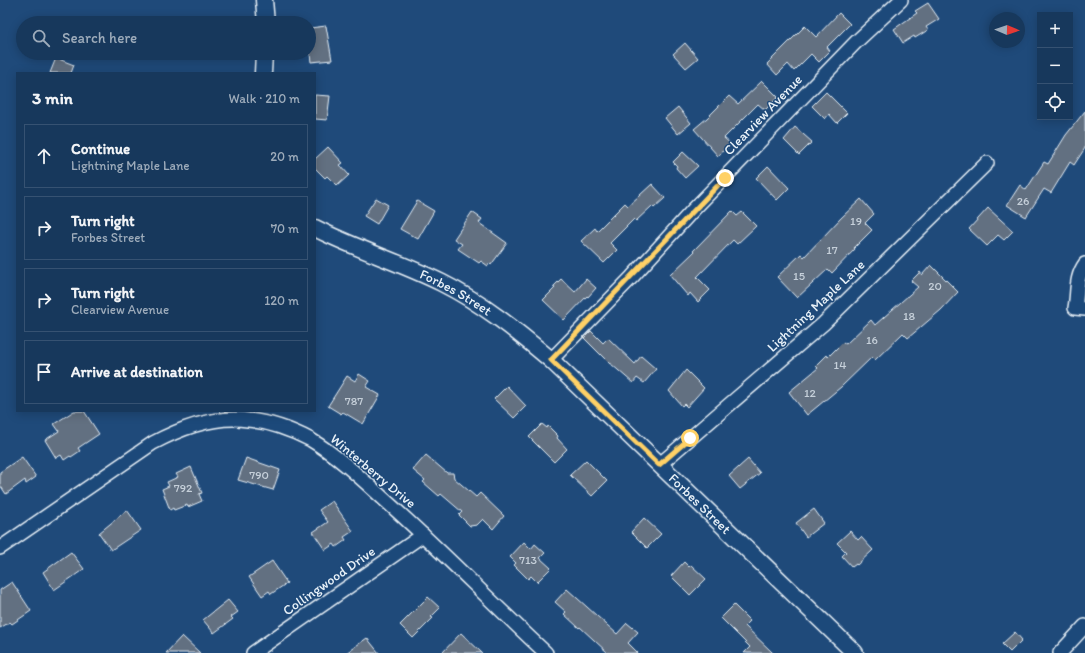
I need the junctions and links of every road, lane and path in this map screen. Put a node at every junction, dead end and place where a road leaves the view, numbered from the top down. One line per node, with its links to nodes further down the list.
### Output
1 (264, 0): 3 (street)
2 (901, 0): 10 (street, Clearview Avenue)
3 (265, 16)
4 (264, 60): 5 (street)
5 (263, 72)
6 (986, 163): 11 (street, Lightning Maple Lane)
7 (316, 228): 10 (street, Forbes Street)
8 (1085, 264): 9 (street)
9 (1080, 308)
10 (551, 360): 11 (street, Forbes Street)
11 (659, 465): 17 (street, Forbes Street)
12 (422, 535): 13 (street, Winterberry Drive); 15 (street, Collingwood Drive); 16 (street, Winterberry Drive)
13 (0, 548)
14 (1085, 626): 18 (street)
15 (253, 653)
16 (546, 653)
17 (855, 653)
18 (1060, 653)

